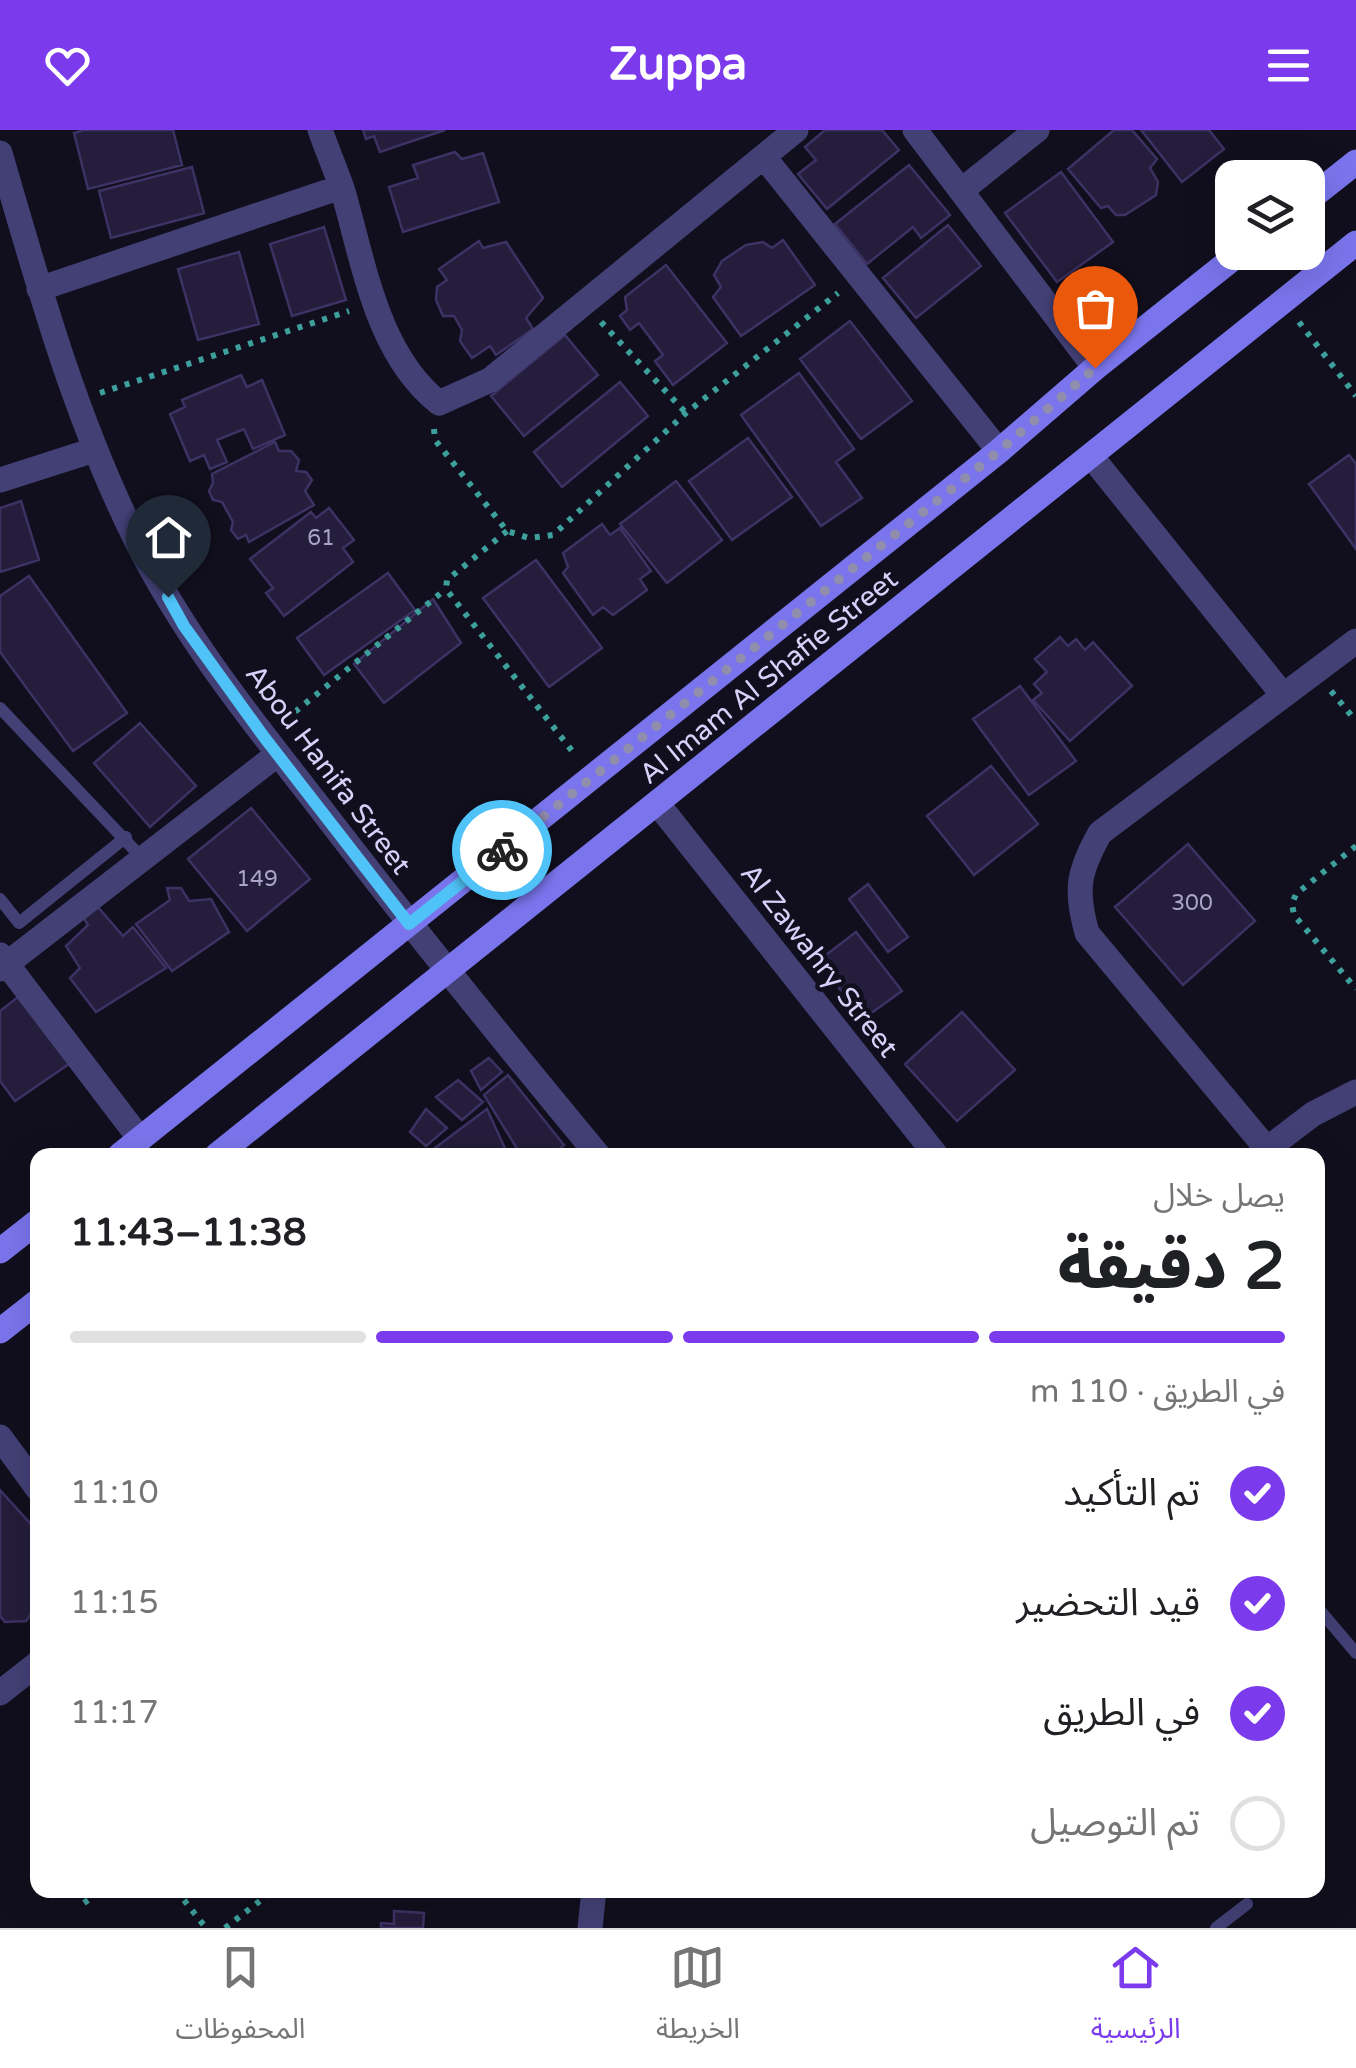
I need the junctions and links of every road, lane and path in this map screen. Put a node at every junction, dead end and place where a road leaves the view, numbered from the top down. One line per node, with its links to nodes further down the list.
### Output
1 (320, 130): 8 (street)
2 (796, 130): 6 (street)
3 (915, 130): 10 (street)
4 (1037, 130): 10 (street)
5 (0, 153): 14 (street, Abou Hanifa Street)
6 (764, 157): 13 (street); 16 (street)
7 (1356, 162): 9 (street)
8 (341, 186): 14 (street); 17 (street)
9 (1325, 187)
10 (962, 190): 18 (street)
11 (1356, 242): 15 (street, Al Imam Al Shafie Street)
12 (1218, 270): 18 (street, Al Imam Al Shafie Street)
13 (858, 277): 22 (path); 24 (street)
14 (40, 289): 20 (street, Abou Hanifa Street)
15 (1283, 302): 19 (path); 25 (street, Al Imam Al Shafie Street)
16 (584, 303): 21 (street); 22 (path)
17 (373, 304): 20 (path); 21 (street)
18 (1095, 368): 24 (street, Al Imam Al Shafie Street)
19 (1356, 396)
20 (75, 401): 23 (street, Abou Hanifa Street)
21 (440, 404): 27 (path)
22 (686, 413): 27 (path)
23 (94, 450): 26 (street); 32 (street, Abou Hanifa Street)
24 (999, 451): 33 (street, Al Imam Al Shafie Street)
25 (1091, 456): 30 (street); 34 (street, Al Imam Al Shafie Street)
26 (0, 480)
27 (507, 531): 28 (path)
28 (446, 589): 32 (path); 33 (path)
29 (1356, 640): 30 (street)
30 (1283, 695): 48 (street)
31 (0, 708): 35 (lane)
32 (271, 746): 37 (street); 39 (street, Abou Hanifa Street)
33 (592, 777): 39 (street, Al Imam Al Shafie Street)
34 (657, 803): 41 (street, Al Imam Al Shafie Street); 47 (street, Al Zawahry Street)
35 (126, 838): 37 (lane); 38 (lane)
36 (1356, 846): 42 (path)
37 (144, 859): 40 (street)
38 (0, 898)
39 (409, 924): 41 (street, Abou Hanifa Street); 44 (street, Al Imam Al Shafie Street)
40 (2, 963): 44 (street)
41 (445, 970): 45 (street, Al Imam Al Shafie Street); 46 (street, Abou Hanifa Street)
42 (1356, 989)
43 (1356, 1092): 49 (street)
44 (130, 1147)
45 (226, 1148)
46 (592, 1148)
47 (930, 1148)
48 (1260, 1148)
49 (1268, 1148)
50 (30, 1227): 51 (street)
51 (0, 1251)
52 (30, 1307): 53 (street)
53 (0, 1331)
54 (0, 1437): 55 (street)
55 (30, 1478)
56 (1325, 1616): 57 (lane)
57 (1356, 1653)
58 (30, 1669): 59 (street)
59 (0, 1692)
60 (91, 1898): 64 (path)
61 (182, 1898): 66 (path)
62 (263, 1898): 67 (path)
63 (593, 1898): 68 (street)
64 (84, 1903)
65 (1247, 1904): 69 (lane)
66 (206, 1928)
67 (224, 1928)
68 (590, 1928)
69 (1216, 1928)

